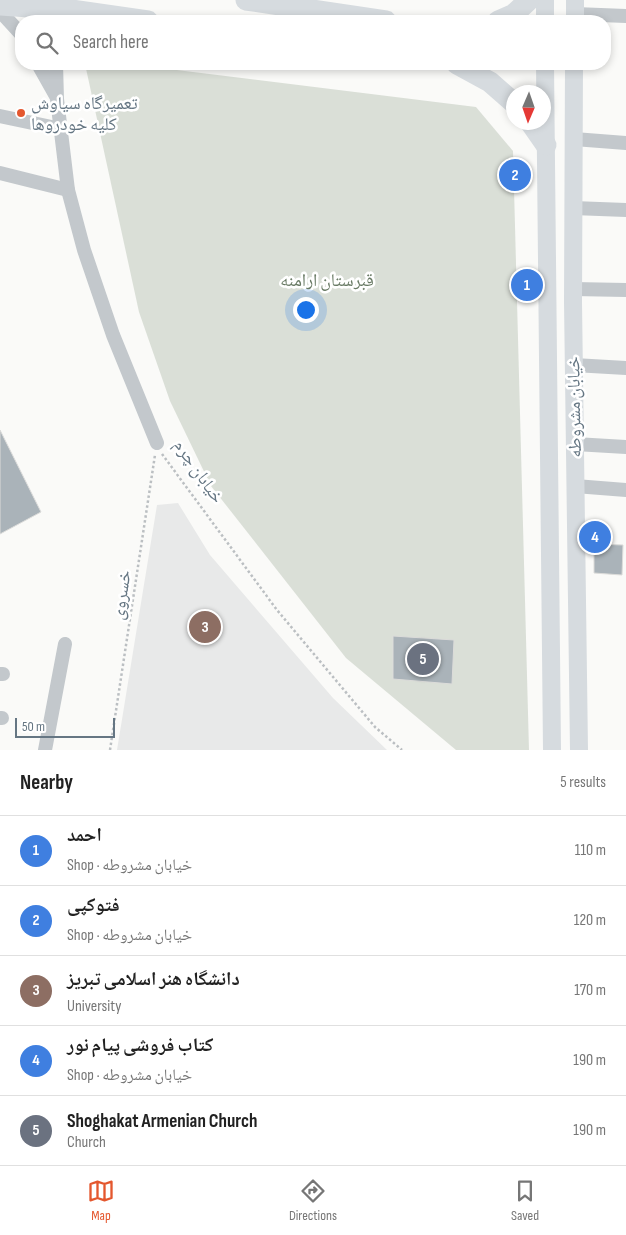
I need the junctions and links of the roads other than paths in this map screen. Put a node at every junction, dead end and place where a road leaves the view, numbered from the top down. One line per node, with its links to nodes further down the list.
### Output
1 (246, 0): 8 (highway)
2 (528, 0): 9 (highway)
3 (545, 0): 10 (main road)
4 (0, 5): 7 (highway)
5 (0, 10): 12 (street)
6 (575, 12): 11 (street)
7 (64, 15)
8 (346, 15)
9 (512, 15)
10 (545, 15)
11 (626, 16)
12 (15, 27)
13 (41, 70): 21 (street)
14 (56, 70): 21 (street)
15 (468, 70): 19 (highway)
16 (545, 70): 18 (main road, خیابان مشروطه)
17 (574, 70): 22 (main road, خیابان مشروطه)
18 (545, 85)
19 (506, 96)
20 (551, 98): 22 (main road)
21 (57, 99): 24 (street, خیابان چرم)
22 (574, 106): 27 (main road, خیابان مشروطه)
23 (0, 116): 24 (street)
24 (61, 129): 31 (street, خیابان چرم)
25 (536, 130): 29 (highway)
26 (546, 130): 29 (main road, خیابان مشروطه)
27 (574, 139): 28 (street); 32 (main road, خیابان مشروطه)
28 (626, 143)
29 (546, 145): 45 (main road, خیابان مشروطه)
30 (0, 173): 31 (street)
31 (68, 190): 38 (street, خیابان چرم)
32 (573, 208): 33 (street); 34 (main road, خیابان مشروطه)
33 (626, 210)
34 (573, 289): 35 (street); 36 (main road, خیابان مشروطه)
35 (626, 290)
36 (574, 366): 37 (street); 39 (main road, خیابان مشروطه)
37 (626, 368)
38 (157, 443)
39 (574, 444): 40 (street); 41 (main road, خیابان مشروطه)
40 (626, 447)
41 (575, 486): 42 (street); 46 (main road, خیابان مشروطه)
42 (626, 490)
43 (65, 644): 44 (street)
44 (44, 750)
45 (552, 750)
46 (579, 750)

